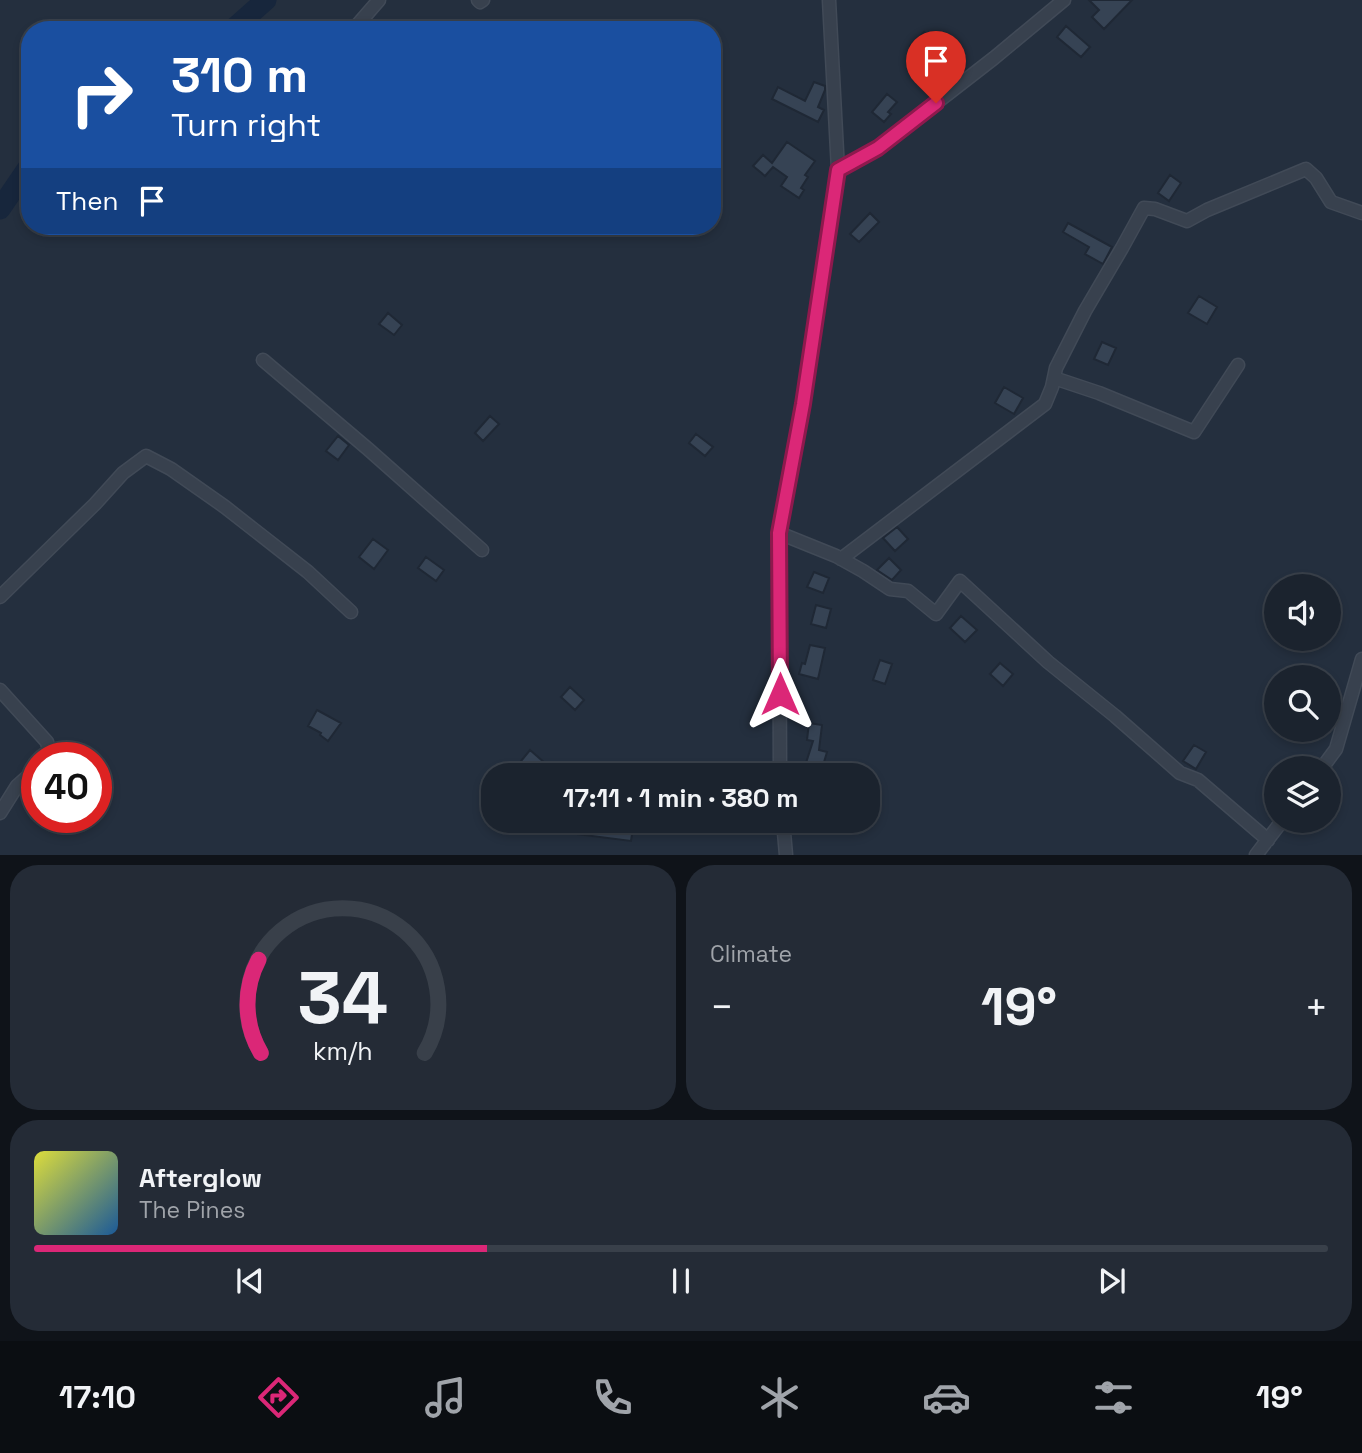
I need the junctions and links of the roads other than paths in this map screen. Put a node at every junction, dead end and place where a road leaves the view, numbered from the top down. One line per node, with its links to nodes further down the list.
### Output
1 (379, 0): 4 (street)
2 (829, 0): 5 (street)
3 (1064, 0): 5 (street)
4 (361, 21)
5 (838, 170): 10 (street)
6 (1362, 213): 9 (street)
7 (263, 360): 11 (street)
8 (1238, 365): 9 (street)
9 (1054, 378): 12 (street)
10 (779, 533): 12 (street); 19 (street)
11 (482, 550)
12 (841, 559): 24 (street)
13 (0, 597): 14 (street)
14 (351, 611)
15 (1362, 659): 18 (street)
16 (0, 690): 17 (street)
17 (47, 742)
18 (1331, 756)
19 (780, 763)
20 (21, 783): 21 (street)
21 (0, 813)
22 (784, 833): 25 (street)
23 (1273, 833): 24 (street)
24 (1268, 840): 26 (street)
25 (786, 855)
26 (1256, 855)

